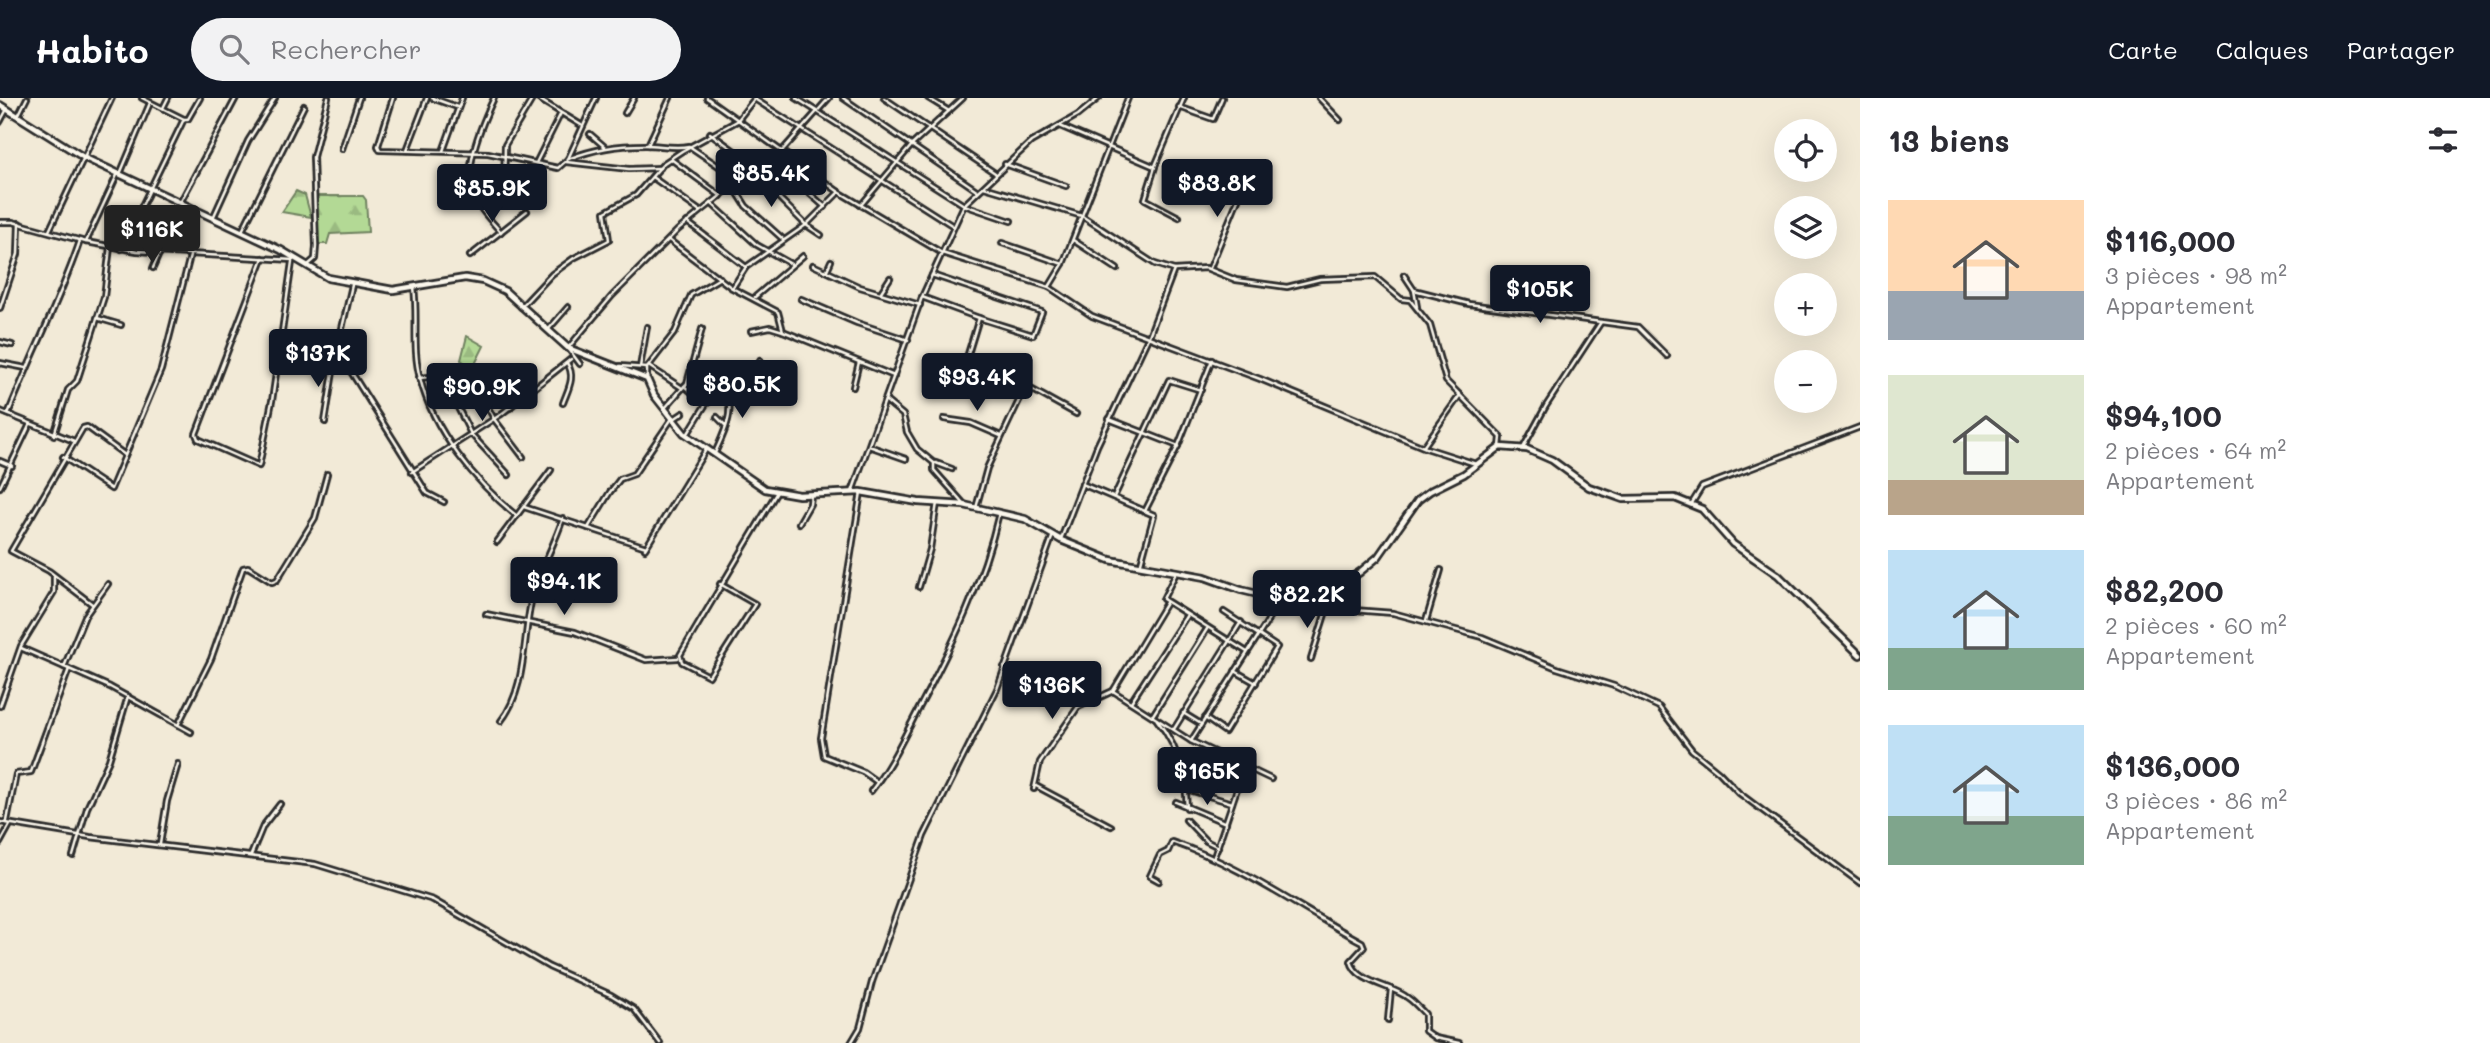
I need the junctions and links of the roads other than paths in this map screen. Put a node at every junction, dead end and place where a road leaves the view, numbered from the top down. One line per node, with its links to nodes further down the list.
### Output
1 (27, 98): 43 (street)
2 (112, 98): 65 (street)
3 (142, 98): 32 (street)
4 (168, 98): 38 (street)
5 (200, 98): 44 (street)
6 (236, 98): 90 (street)
7 (275, 98): 100 (street)
8 (328, 98): 131 (street)
9 (359, 98): 59 (street)
10 (393, 98): 60 (street)
11 (427, 98): 60 (street)
12 (432, 98): 35 (street)
13 (462, 98): 35 (street)
14 (494, 98): 62 (street)
15 (535, 98): 41 (street); 64 (street)
16 (596, 98): 48 (street)
17 (634, 98): 42 (street)
18 (670, 98): 54 (street)
19 (707, 98): 46 (street)
20 (755, 98): 46 (street); 51 (street)
21 (796, 98): 40 (street)
22 (829, 98): 40 (street)
23 (843, 98): 55 (street)
24 (884, 98): 50 (street)
25 (928, 98): 39 (street)
26 (963, 98): 39 (street)
27 (1100, 98): 49 (street)
28 (1128, 98): 57 (street)
29 (1184, 98): 36 (street)
30 (1222, 98): 36 (street)
31 (1319, 98): 45 (street)
32 (150, 103): 38 (street); 76 (street)
33 (0, 105): 37 (street)
34 (304, 106): 108 (street)
35 (457, 107): 61 (street)
36 (1179, 107): 72 (street)
37 (7, 109): 43 (street); 47 (street)
38 (163, 109): 44 (street)
39 (949, 111): 50 (street)
40 (817, 112): 51 (street); 70 (street)
41 (561, 113): 48 (street); 69 (street)
42 (625, 113)
43 (18, 116): 65 (street)
44 (184, 119): 85 (street)
45 (1340, 120)
46 (737, 121): 52 (street); 63 (street)
47 (0, 122)
48 (581, 125): 67 (street)
49 (1060, 126): 57 (street); 71 (street)
50 (930, 127): 55 (street); 75 (street)
51 (801, 130): 63 (street); 81 (street)
52 (710, 133): 56 (street); 74 (street)
53 (590, 134): 58 (street)
54 (648, 145): 56 (street); 58 (street)
55 (912, 145): 70 (street); 86 (street)
56 (689, 146): 66 (street); 80 (street)
57 (1110, 146): 72 (street); 98 (street)
58 (605, 147): 67 (street)
59 (342, 149)
60 (407, 150): 61 (street)
61 (443, 151): 62 (street)
62 (472, 152): 64 (street); 88 (street)
63 (782, 152): 68 (street); 87 (street)
64 (504, 156): 69 (street); 88 (street)
65 (83, 157): 76 (street); 107 (street)
66 (671, 159): 73 (street); 89 (street)
67 (567, 161): 69 (street); 73 (street)
68 (773, 161): 74 (street); 95 (street)
69 (536, 163)
70 (897, 163): 81 (street); 94 (street)
71 (1005, 164): 75 (street); 82 (street)
72 (1155, 167): 99 (street)
73 (660, 168): 78 (street)
74 (762, 170): 77 (street)
75 (995, 173): 84 (street)
76 (119, 174): 85 (street); 115 (street)
77 (755, 174): 80 (street); 105 (street)
78 (652, 177): 97 (street); 152 (street)
79 (1247, 177): 136 (street)
80 (742, 182): 83 (street)
81 (880, 182): 93 (street); 106 (street)
82 (1066, 186)
83 (734, 187): 89 (street); 114 (street)
84 (984, 187): 86 (street); 98 (street)
85 (151, 189): 90 (street); 118 (street)
86 (978, 191): 94 (street)
87 (839, 192): 93 (street); 95 (street)
88 (473, 196): 91 (street); 109 (street)
89 (720, 196): 92 (street)
90 (180, 203): 100 (street)
91 (453, 203)
92 (711, 203): 97 (street); 119 (street)
93 (860, 205): 120 (street)
94 (964, 205): 101 (street); 106 (street)
95 (825, 207): 105 (street)
96 (527, 211): 109 (street)
97 (700, 211): 103 (street)
98 (1082, 216): 112 (street); 135 (street)
99 (1179, 217)
100 (213, 218): 108 (street)
101 (1011, 221)
102 (0, 222): 104 (street)
103 (687, 222): 111 (street); 132 (street)
104 (19, 223): 107 (street); 154 (street)
105 (806, 225): 110 (street); 114 (street)
106 (953, 226): 120 (street)
107 (48, 232): 113 (street)
108 (241, 232): 126 (street)
109 (501, 232): 123 (street)
110 (821, 235)
111 (669, 240): 140 (street); 169 (street)
112 (1073, 240): 129 (street); 134 (street)
113 (80, 241): 115 (street); 184 (street)
114 (785, 241): 119 (street)
115 (86, 242): 117 (street)
116 (1002, 243): 129 (street)
117 (110, 247): 118 (street); 156 (street)
118 (121, 249): 121 (street)
119 (769, 252): 128 (street); 132 (street)
120 (942, 253): 138 (street); 144 (street)
121 (159, 254): 122 (street); 133 (street)
122 (190, 256): 125 (street); 232 (street)
123 (470, 256)
124 (803, 256): 128 (street)
125 (263, 258): 126 (street); 126 (street)
126 (293, 260): 131 (street)
127 (831, 261): 137 (street)
128 (791, 264): 149 (street)
129 (1063, 264): 144 (street)
130 (814, 265): 137 (street)
131 (307, 266): 142 (street)
132 (746, 267): 145 (street)
133 (153, 268)
134 (1117, 269)
135 (1174, 270): 136 (street); 165 (street)
136 (1210, 270): 155 (street)
137 (826, 271): 147 (street)
138 (932, 275): 148 (street); 157 (street)
139 (1404, 275): 146 (street)
140 (720, 278): 145 (street); 183 (street)
141 (890, 278): 147 (street)
142 (352, 285): 143 (street); 172 (street)
143 (414, 286): 152 (street); 189 (street)
144 (1049, 287): 165 (street)
145 (732, 288): 149 (street)
146 (1414, 290): 155 (street); 158 (street)
147 (881, 292): 151 (street)
148 (922, 297): 151 (street); 157 (street)
149 (755, 298): 164 (street)
150 (801, 299): 166 (street)
151 (920, 305): 166 (street)
152 (521, 307): 162 (street)
153 (568, 307): 162 (street)
154 (0, 308)
155 (1417, 310): 198 (street)
156 (97, 318): 159 (street); 220 (street)
157 (979, 318): 182 (street)
158 (1601, 321): 170 (street); 230 (street)
159 (121, 325)
160 (647, 327): 180 (street)
161 (702, 329): 194 (street)
162 (548, 330): 169 (street)
163 (751, 331): 164 (street)
164 (783, 331): 175 (street)
165 (1149, 336): 174 (street); 213 (street)
166 (908, 340): 188 (street)
167 (0, 342): 168 (street)
168 (12, 345)
169 (568, 348): 171 (street); 179 (street)
170 (1667, 356)
171 (572, 358): 177 (street); 178 (street)
172 (335, 359): 214 (street); 242 (street)
173 (760, 360): 193 (street)
174 (1212, 360): 197 (street); 227 (street)
175 (859, 362): 188 (street); 195 (street)
176 (0, 363): 184 (street)
177 (567, 363): 201 (street); 203 (street)
178 (580, 364)
179 (619, 366): 180 (street); 191 (street)
180 (639, 367): 183 (street)
181 (704, 367): 192 (street)
182 (964, 367)
183 (649, 368): 191 (street); 194 (street)
184 (26, 369): 207 (street)
185 (772, 369): 193 (street)
186 (470, 373): 187 (street); 203 (street); 211 (street)
187 (442, 376): 189 (street); 219 (street)
188 (894, 376): 200 (street)
189 (419, 377): 224 (street)
190 (719, 377): 192 (street); 193 (street); 196 (street)
191 (646, 379): 204 (street)
192 (703, 380): 194 (street)
193 (747, 383): 199 (street)
194 (684, 387): 202 (street); 204 (street)
195 (853, 387)
196 (726, 389): 199 (street); 202 (street)
197 (1201, 390): 218 (street); 226 (street)
198 (1461, 395): 227 (street); 228 (street)
199 (730, 399): 216 (street)
200 (885, 400): 225 (street); 237 (street)
201 (563, 403)
202 (706, 404): 221 (street)
203 (510, 408): 211 (street)
204 (665, 408): 210 (street)
205 (0, 411): 207 (street)
206 (683, 413): 210 (street)
207 (8, 414): 215 (street)
208 (1076, 414): 222 (street)
209 (717, 417): 216 (street)
210 (674, 418): 221 (street); 263 (street)
211 (494, 419): 219 (street); 234 (street)
212 (944, 419): 222 (street)
213 (1108, 419): 218 (street); 245 (street)
214 (325, 422)
215 (30, 424): 220 (street); 239 (street)
216 (726, 426): 231 (street)
217 (1860, 427): 254 (street)
218 (1144, 433): 226 (street); 251 (street)
219 (471, 434): 224 (street); 244 (street)
220 (54, 435): 223 (street)
221 (687, 435): 229 (street)
222 (1001, 436): 257 (street)
223 (74, 441): 232 (street); 233 (street)
224 (453, 446): 242 (street); 260 (street)
225 (869, 446): 235 (street); 248 (street)
226 (1178, 446): 258 (street)
227 (1423, 447): 238 (street)
228 (1500, 447): 230 (street); 238 (street)
229 (707, 448): 231 (street); 263 (street)
230 (1523, 448): 254 (street)
231 (715, 453): 247 (street)
232 (125, 455): 233 (street)
233 (63, 457): 270 (street)
234 (523, 457)
235 (906, 459)
236 (0, 461): 239 (street)
237 (934, 463): 240 (street); 255 (street)
238 (1476, 464): 275 (street)
239 (12, 466): 246 (street)
240 (952, 469)
241 (551, 470): 256 (street)
242 (412, 472): 252 (street)
243 (327, 474): 309 (street)
244 (509, 475)
245 (1082, 484): 251 (street); 265 (street)
246 (0, 487)
247 (777, 492): 250 (street); 272 (street)
248 (852, 492): 249 (street); 250 (street)
249 (861, 492): 253 (street); 317 (street)
250 (811, 495): 262 (street)
251 (1114, 497): 258 (street)
252 (444, 502)
253 (937, 503): 255 (street); 273 (street)
254 (1692, 503): 290 (street)
255 (964, 505): 257 (street)
256 (524, 507): 260 (street); 261 (street)
257 (976, 508): 259 (street)
258 (1145, 511): 267 (street)
259 (999, 513): 264 (street); 317 (street)
260 (517, 516): 266 (street)
261 (563, 518): 263 (street); 282 (street)
262 (799, 523)
263 (588, 528)
264 (1053, 535): 265 (street); 294 (street)
265 (1061, 540): 267 (street)
266 (497, 542)
267 (1141, 563): 269 (street)
268 (1441, 570): 283 (street)
269 (1176, 573): 274 (street); 276 (street)
270 (54, 576): 277 (street); 288 (street)
271 (108, 584): 277 (street)
272 (720, 584): 291 (street); 291 (street)
273 (919, 587)
274 (1277, 599): 275 (street); 286 (street)
275 (1316, 601): 278 (street)
276 (1167, 603): 281 (street); 300 (street)
277 (92, 604): 293 (street)
278 (1326, 608): 283 (street); 292 (street)
279 (1224, 612): 284 (street)
280 (486, 614): 282 (street)
281 (1187, 615): 285 (street); 303 (street)
282 (526, 620): 291 (street); 308 (street)
283 (1425, 621): 337 (street)
284 (1241, 622): 286 (street); 287 (street)
285 (1207, 629): 287 (street); 306 (street)
286 (1258, 634): 289 (street); 299 (street)
287 (1227, 640): 289 (street); 305 (street)
288 (21, 648): 293 (street); 304 (street)
289 (1247, 652): 297 (street)
290 (1860, 655)
291 (679, 658)
292 (1311, 659)
293 (64, 667): 295 (street)
294 (1004, 667): 298 (street); 341 (street)
295 (69, 669): 302 (street); 326 (street)
296 (1037, 669): 298 (street)
297 (1235, 671): 299 (street); 307 (street)
298 (1030, 680): 301 (street)
299 (1255, 683): 307 (street)
300 (1113, 691): 303 (street); 328 (street)
301 (1031, 692)
302 (128, 696): 309 (street); 329 (street)
303 (1131, 702): 306 (street)
304 (0, 706)
305 (1182, 713): 310 (street); 311 (street)
306 (1154, 717): 311 (street); 318 (street)
307 (1205, 718): 310 (street)
308 (501, 721)
309 (178, 724): 312 (street)
310 (1201, 724): 313 (street)
311 (1174, 729): 313 (street)
312 (191, 732)
313 (1191, 741): 315 (street)
314 (178, 764): 331 (street)
315 (1244, 766): 316 (street); 321 (street)
316 (1271, 779)
317 (877, 782): 319 (street)
318 (1186, 789): 321 (street); 323 (street)
319 (871, 791)
320 (1176, 802): 323 (street)
321 (1233, 803): 327 (street)
322 (281, 804): 333 (street)
323 (1187, 808): 327 (street)
324 (1186, 820): 332 (street)
325 (0, 822): 326 (street)
326 (9, 823): 329 (street); 330 (street)
327 (1226, 823): 332 (street)
328 (1111, 827)
329 (79, 835): 331 (street); 334 (street)
330 (0, 843)
331 (160, 844): 333 (street)
332 (1218, 847): 335 (street)
333 (251, 855): 340 (street)
334 (73, 856)
335 (1214, 857): 336 (street); 338 (street)
336 (1158, 881)
337 (1860, 883)
338 (1391, 989): 339 (street); 342 (street)
339 (1388, 1020)
340 (660, 1043)
341 (851, 1043)
342 (1459, 1043)

